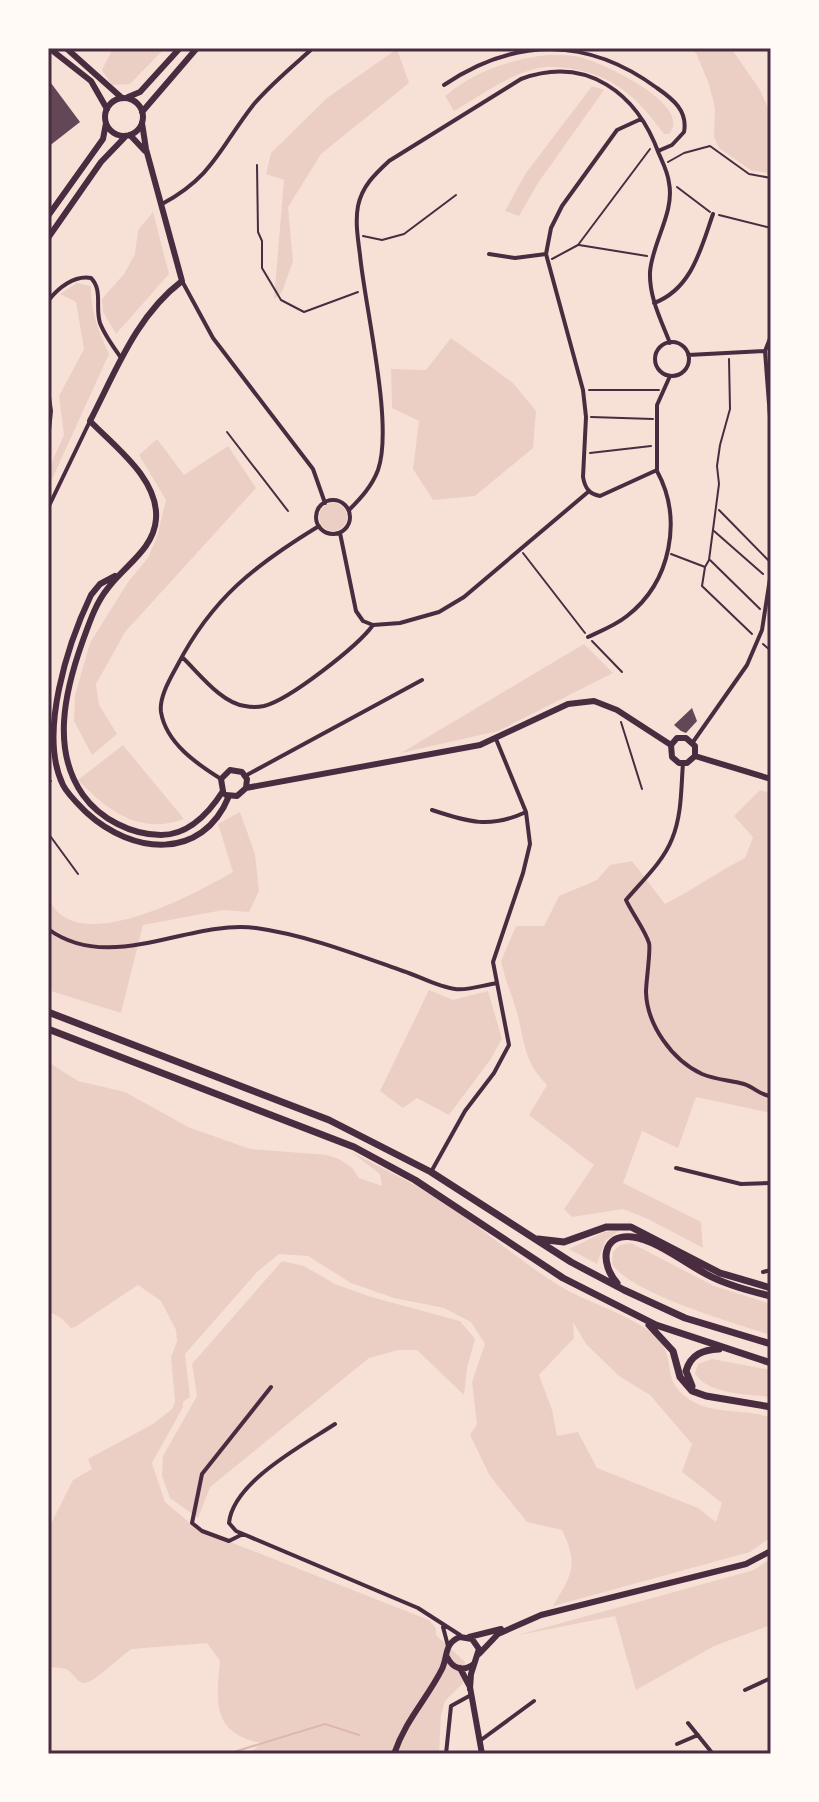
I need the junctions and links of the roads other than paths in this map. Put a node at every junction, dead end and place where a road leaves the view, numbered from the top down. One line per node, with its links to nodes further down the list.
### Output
1 (49, 48): 8 (street)
2 (66, 48): 7 (street)
3 (180, 48): 7 (street)
4 (197, 48): 9 (street)
5 (313, 48): 16 (street)
6 (444, 85): 14 (street)
7 (124, 98): 8 (street); 9 (street)
8 (107, 109): 10 (street)
9 (142, 112): 12 (street)
10 (105, 119): 13 (street); 18 (street)
11 (641, 119): 14 (street); 21 (street); 39 (street)
12 (142, 123): 13 (street); 15 (street)
13 (128, 135): 15 (street); 19 (street)
14 (658, 151): 24 (street)
15 (147, 154): 16 (street)
16 (162, 204): 22 (street)
17 (713, 214): 24 (street)
18 (48, 216)
19 (48, 238)
20 (489, 254): 21 (street)
21 (546, 254): 36 (street)
22 (182, 281): 29 (street); 37 (street)
23 (48, 301): 29 (street)
24 (654, 303): 26 (street)
25 (771, 336): 27 (street)
26 (670, 343): 28 (street); 30 (street)
27 (765, 351): 28 (street); 33 (street)
28 (688, 355): 30 (street)
29 (122, 359): 32 (street)
30 (670, 376): 35 (street)
31 (48, 390): 34 (street)
32 (90, 421): 38 (street); 42 (street)
33 (771, 430)
34 (48, 440)
35 (657, 470): 36 (street); 46 (street)
36 (589, 491): 45 (street)
37 (325, 503): 39 (street); 40 (street)
38 (48, 508)
39 (349, 510): 41 (street)
40 (319, 526): 41 (street); 47 (street)
41 (340, 533): 45 (street)
42 (122, 572): 58 (street); 58 (street)
43 (771, 572): 44 (street)
44 (770, 580): 50 (street)
45 (373, 625): 47 (street)
46 (588, 637)
47 (181, 657): 55 (street)
48 (422, 680): 54 (street)
49 (496, 739): 51 (street); 57 (street); 60 (street)
50 (693, 742): 51 (street); 52 (street)
51 (671, 745): 53 (street)
52 (695, 756): 53 (street); 56 (street)
53 (683, 763): 65 (street)
54 (245, 776): 55 (street); 57 (street)
55 (221, 779): 58 (street)
56 (771, 779)
57 (246, 788): 58 (street)
58 (226, 794)
59 (432, 810): 60 (street)
60 (526, 812): 62 (street)
61 (48, 929): 62 (street)
62 (497, 983): 67 (street)
63 (48, 1012): 67 (highway)
64 (48, 1029): 75 (highway)
65 (771, 1096)
66 (676, 1168): 68 (street)
67 (431, 1172): 69 (highway)
68 (771, 1183)
69 (531, 1237): 72 (highway); 73 (highway)
70 (771, 1270): 71 (street)
71 (763, 1272)
72 (771, 1288)
73 (624, 1290): 74 (highway); 76 (highway)
74 (771, 1296)
75 (634, 1315): 77 (highway); 80 (highway)
76 (771, 1344)
77 (722, 1349): 78 (highway); 80 (highway)
78 (771, 1363)
79 (271, 1387): 83 (street)
80 (706, 1396): 81 (highway)
81 (770, 1407)
82 (335, 1424): 83 (street)
83 (243, 1534): 85 (street)
84 (771, 1551): 86 (street)
85 (436, 1620): 87 (street); 88 (street)
86 (509, 1628): 87 (street); 89 (street)
87 (464, 1636): 88 (street); 89 (street)
88 (447, 1651): 90 (street); 92 (street)
89 (478, 1658): 90 (street); 94 (street)
90 (459, 1668): 92 (street); 94 (street)
91 (771, 1678): 93 (street)
92 (436, 1679): 100 (street)
93 (745, 1690)
94 (470, 1692): 98 (street); 101 (street)
95 (534, 1701): 98 (street)
96 (688, 1723): 97 (street)
97 (698, 1735): 99 (street); 103 (street)
98 (479, 1741): 102 (street)
99 (677, 1744)
100 (394, 1754)
101 (446, 1754)
102 (482, 1754)
103 (713, 1754)

